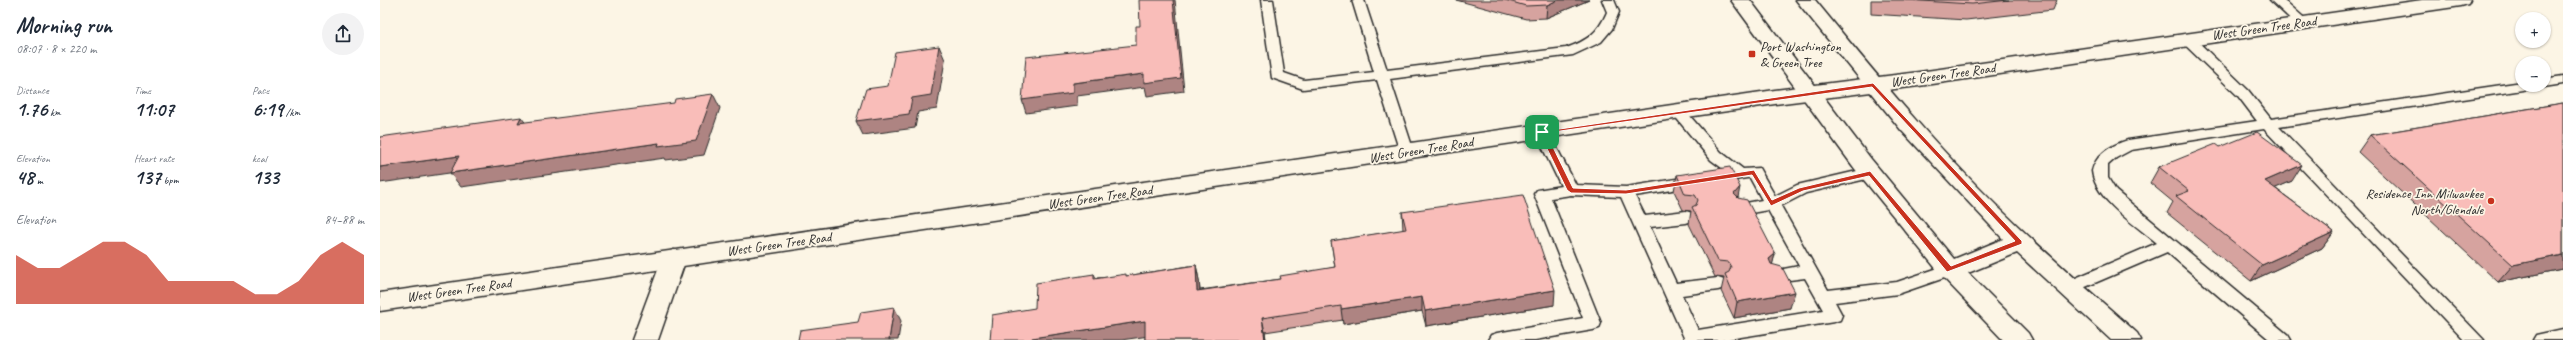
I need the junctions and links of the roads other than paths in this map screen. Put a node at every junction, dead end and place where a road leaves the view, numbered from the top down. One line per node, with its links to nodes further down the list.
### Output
1 (1267, 0): 10 (lane)
2 (1358, 0): 10 (lane)
3 (1608, 0): 10 (lane)
4 (1740, 0): 15 (street)
5 (1805, 0): 13 (street)
6 (2276, 0): 8 (lane)
7 (2461, 0): 8 (street, West Green Tree Road)
8 (2303, 23): 9 (street, West Green Tree Road)
9 (2187, 40): 13 (street, West Green Tree Road); 17 (lane)
10 (1381, 77): 19 (lane)
11 (2563, 80): 12 (lane)
12 (2551, 82)
13 (1873, 85): 15 (street, West Green Tree Road); 28 (street)
14 (2515, 87): 17 (lane)
15 (1808, 92): 16 (street, West Green Tree Road); 20 (street)
16 (1678, 111): 18 (street, West Green Tree Road); 21 (lane)
17 (2266, 123): 29 (lane); 45 (lane)
18 (1542, 132): 19 (street, West Green Tree Road); 22 (lane)
19 (1407, 152): 30 (street, West Green Tree Road)
20 (1870, 173): 24 (lane); 31 (street)
21 (1741, 175): 23 (lane); 24 (lane)
22 (1571, 190): 23 (lane); 41 (lane)
23 (1626, 192): 27 (lane)
24 (1771, 204): 25 (lane); 32 (lane)
25 (1740, 209)
26 (1686, 217): 27 (lane)
27 (1639, 222): 36 (lane)
28 (2020, 242): 31 (street); 35 (street)
29 (2170, 244): 35 (lane); 44 (lane)
30 (674, 259): 38 (street, West Green Tree Road); 40 (street)
31 (1950, 270): 37 (lane); 42 (street)
32 (1809, 271): 33 (lane); 37 (lane)
33 (1774, 276)
34 (1718, 284): 36 (lane)
35 (2070, 286): 43 (street)
36 (1672, 290): 37 (lane)
37 (1824, 297)
38 (380, 302)
39 (2563, 336): 46 (lane)
40 (645, 340)
41 (1497, 340)
42 (2019, 340)
43 (2128, 340)
44 (2282, 340)
45 (2476, 340)
46 (2542, 340)

